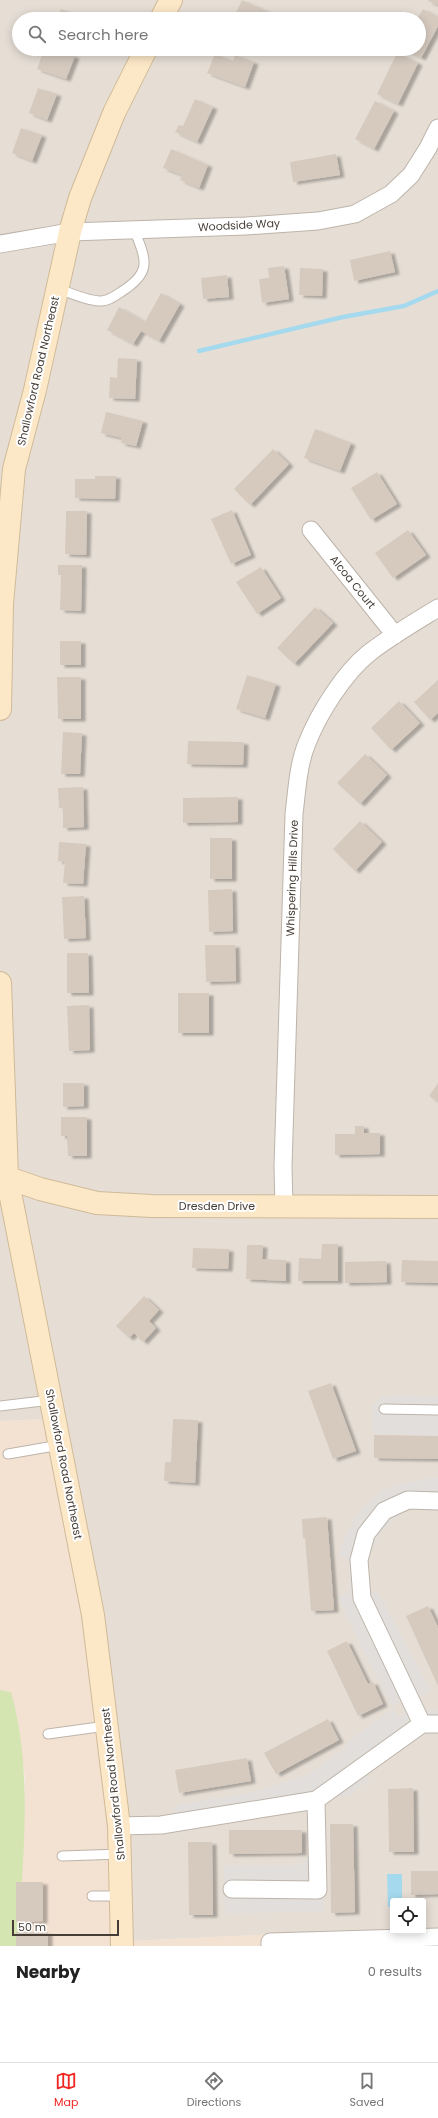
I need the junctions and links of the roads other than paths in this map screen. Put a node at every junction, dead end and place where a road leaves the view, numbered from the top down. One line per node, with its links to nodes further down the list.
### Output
1 (170, 0): 2 (street)
2 (164, 12)
3 (143, 56): 6 (street, Shallowford Road Northeast)
4 (438, 128): 5 (street, Woodside Way)
5 (134, 229): 6 (street, Woodside Way); 8 (lane)
6 (70, 232): 7 (street, Woodside Way); 8 (street, Shallowford Road Northeast)
7 (0, 244)
8 (57, 288): 9 (street, Shallowford Road Northeast)
9 (7, 469): 13 (street, Shallowford Road Northeast)
10 (312, 530): 12 (street, Alcoa Court)
11 (438, 608): 12 (street, Whispering Hills Drive)
12 (395, 635): 16 (street, Whispering Hills Drive)
13 (0, 709)
14 (0, 983): 15 (street, Shallowford Road Northeast)
15 (3, 1176): 16 (street, Dresden Drive); 18 (street, Shallowford Road Northeast)
16 (284, 1207): 17 (street, Dresden Drive)
17 (438, 1207)
18 (51, 1400): 19 (lane); 22 (street, Shallowford Road Northeast)
19 (0, 1406)
20 (384, 1409): 21 (lane)
21 (438, 1410)
22 (60, 1445): 23 (lane); 26 (street, Shallowford Road Northeast)
23 (8, 1454)
24 (438, 1501): 25 (street)
25 (430, 1724): 28 (street)
26 (108, 1726): 27 (lane); 29 (street, Shallowford Road Northeast)
27 (48, 1734)
28 (316, 1800): 29 (street); 32 (street)
29 (119, 1826): 30 (street, Shallowford Road Northeast)
30 (121, 1854): 31 (lane); 34 (street, Shallowford Road Northeast)
31 (62, 1856)
32 (232, 1889)
33 (92, 1896): 34 (lane)
34 (122, 1896): 36 (street, Shallowford Road Northeast)
35 (438, 1937): 37 (street)
36 (123, 1946)
37 (270, 1946)

